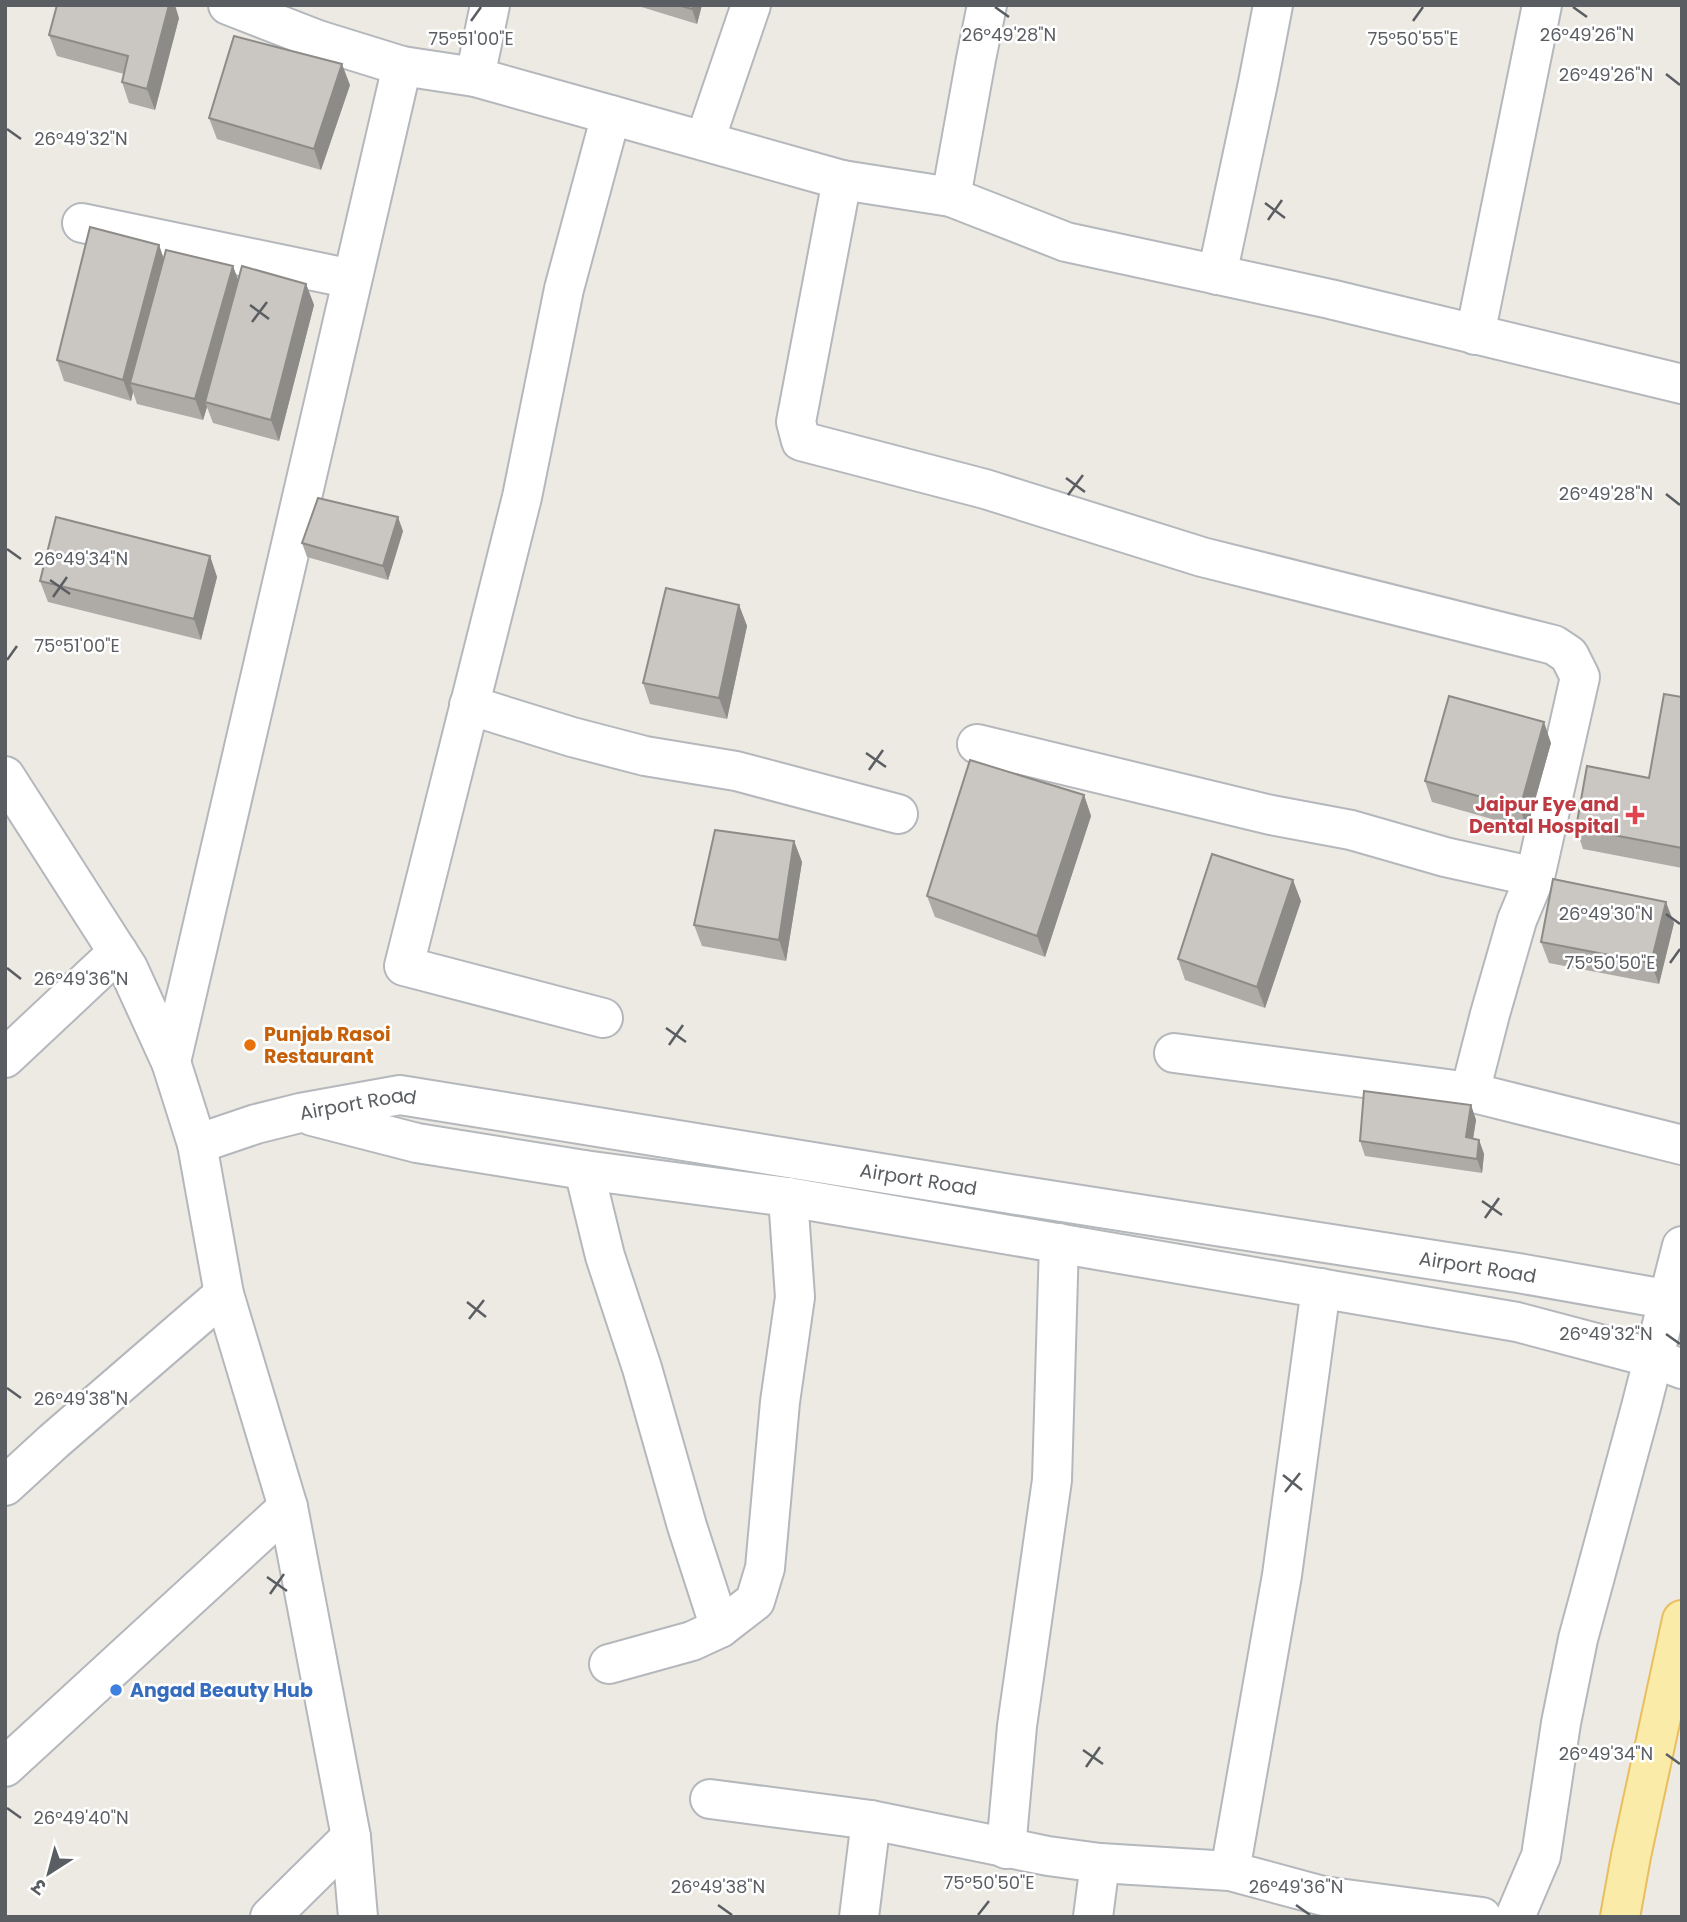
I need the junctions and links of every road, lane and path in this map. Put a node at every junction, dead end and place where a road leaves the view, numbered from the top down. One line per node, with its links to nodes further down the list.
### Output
1 (228, 5): 7 (street)
2 (489, 5): 8 (street)
3 (751, 5): 10 (street)
4 (987, 5): 12 (street)
5 (1273, 5): 14 (street)
6 (1542, 5): 16 (street)
7 (402, 66): 8 (street); 15 (street)
8 (475, 77): 9 (street)
9 (611, 116): 10 (street); 18 (street)
10 (705, 140): 11 (street)
11 (842, 180): 12 (street); 22 (street)
12 (951, 197): 14 (street)
13 (82, 223): 15 (street)
14 (1217, 275): 16 (street)
15 (352, 279): 27 (street)
16 (1475, 335): 17 (street)
17 (1682, 384)
18 (468, 705): 21 (street); 24 (street)
19 (977, 744): 22 (street)
20 (5, 776): 23 (street)
21 (898, 814)
22 (1535, 877): 28 (street)
23 (118, 951): 26 (street); 27 (street)
24 (603, 1018)
25 (1174, 1053): 28 (street)
26 (5, 1058)
27 (171, 1062): 30 (street)
28 (1470, 1092): 31 (street)
29 (300, 1112): 30 (street); 32 (street, Airport Road); 38 (street, Airport Road)
30 (198, 1144): 37 (street)
31 (1682, 1145)
32 (584, 1170): 33 (street, Airport Road); 43 (street)
33 (788, 1197): 34 (street, Airport Road); 43 (street)
34 (1059, 1243): 36 (street, Airport Road); 49 (street)
35 (1682, 1246): 38 (street)
36 (1321, 1288): 39 (street, Airport Road); 51 (street)
37 (224, 1294): 40 (street); 41 (street)
38 (1674, 1301): 39 (street)
39 (1667, 1363): 58 (street)
40 (5, 1486)
41 (288, 1507): 45 (street); 48 (street)
42 (1682, 1620): 59 (main road)
43 (720, 1628): 44 (street)
44 (609, 1664)
45 (5, 1767)
46 (710, 1799): 47 (street)
47 (871, 1820): 49 (street); 55 (street)
48 (351, 1837): 53 (street); 54 (street)
49 (1006, 1849): 50 (street)
50 (1100, 1863): 51 (street); 56 (street)
51 (1230, 1871): 52 (street)
52 (1321, 1907): 57 (street)
53 (270, 1917)
54 (358, 1917)
55 (859, 1917)
56 (1093, 1917)
57 (1482, 1917)
58 (1515, 1917)
59 (1620, 1917)

